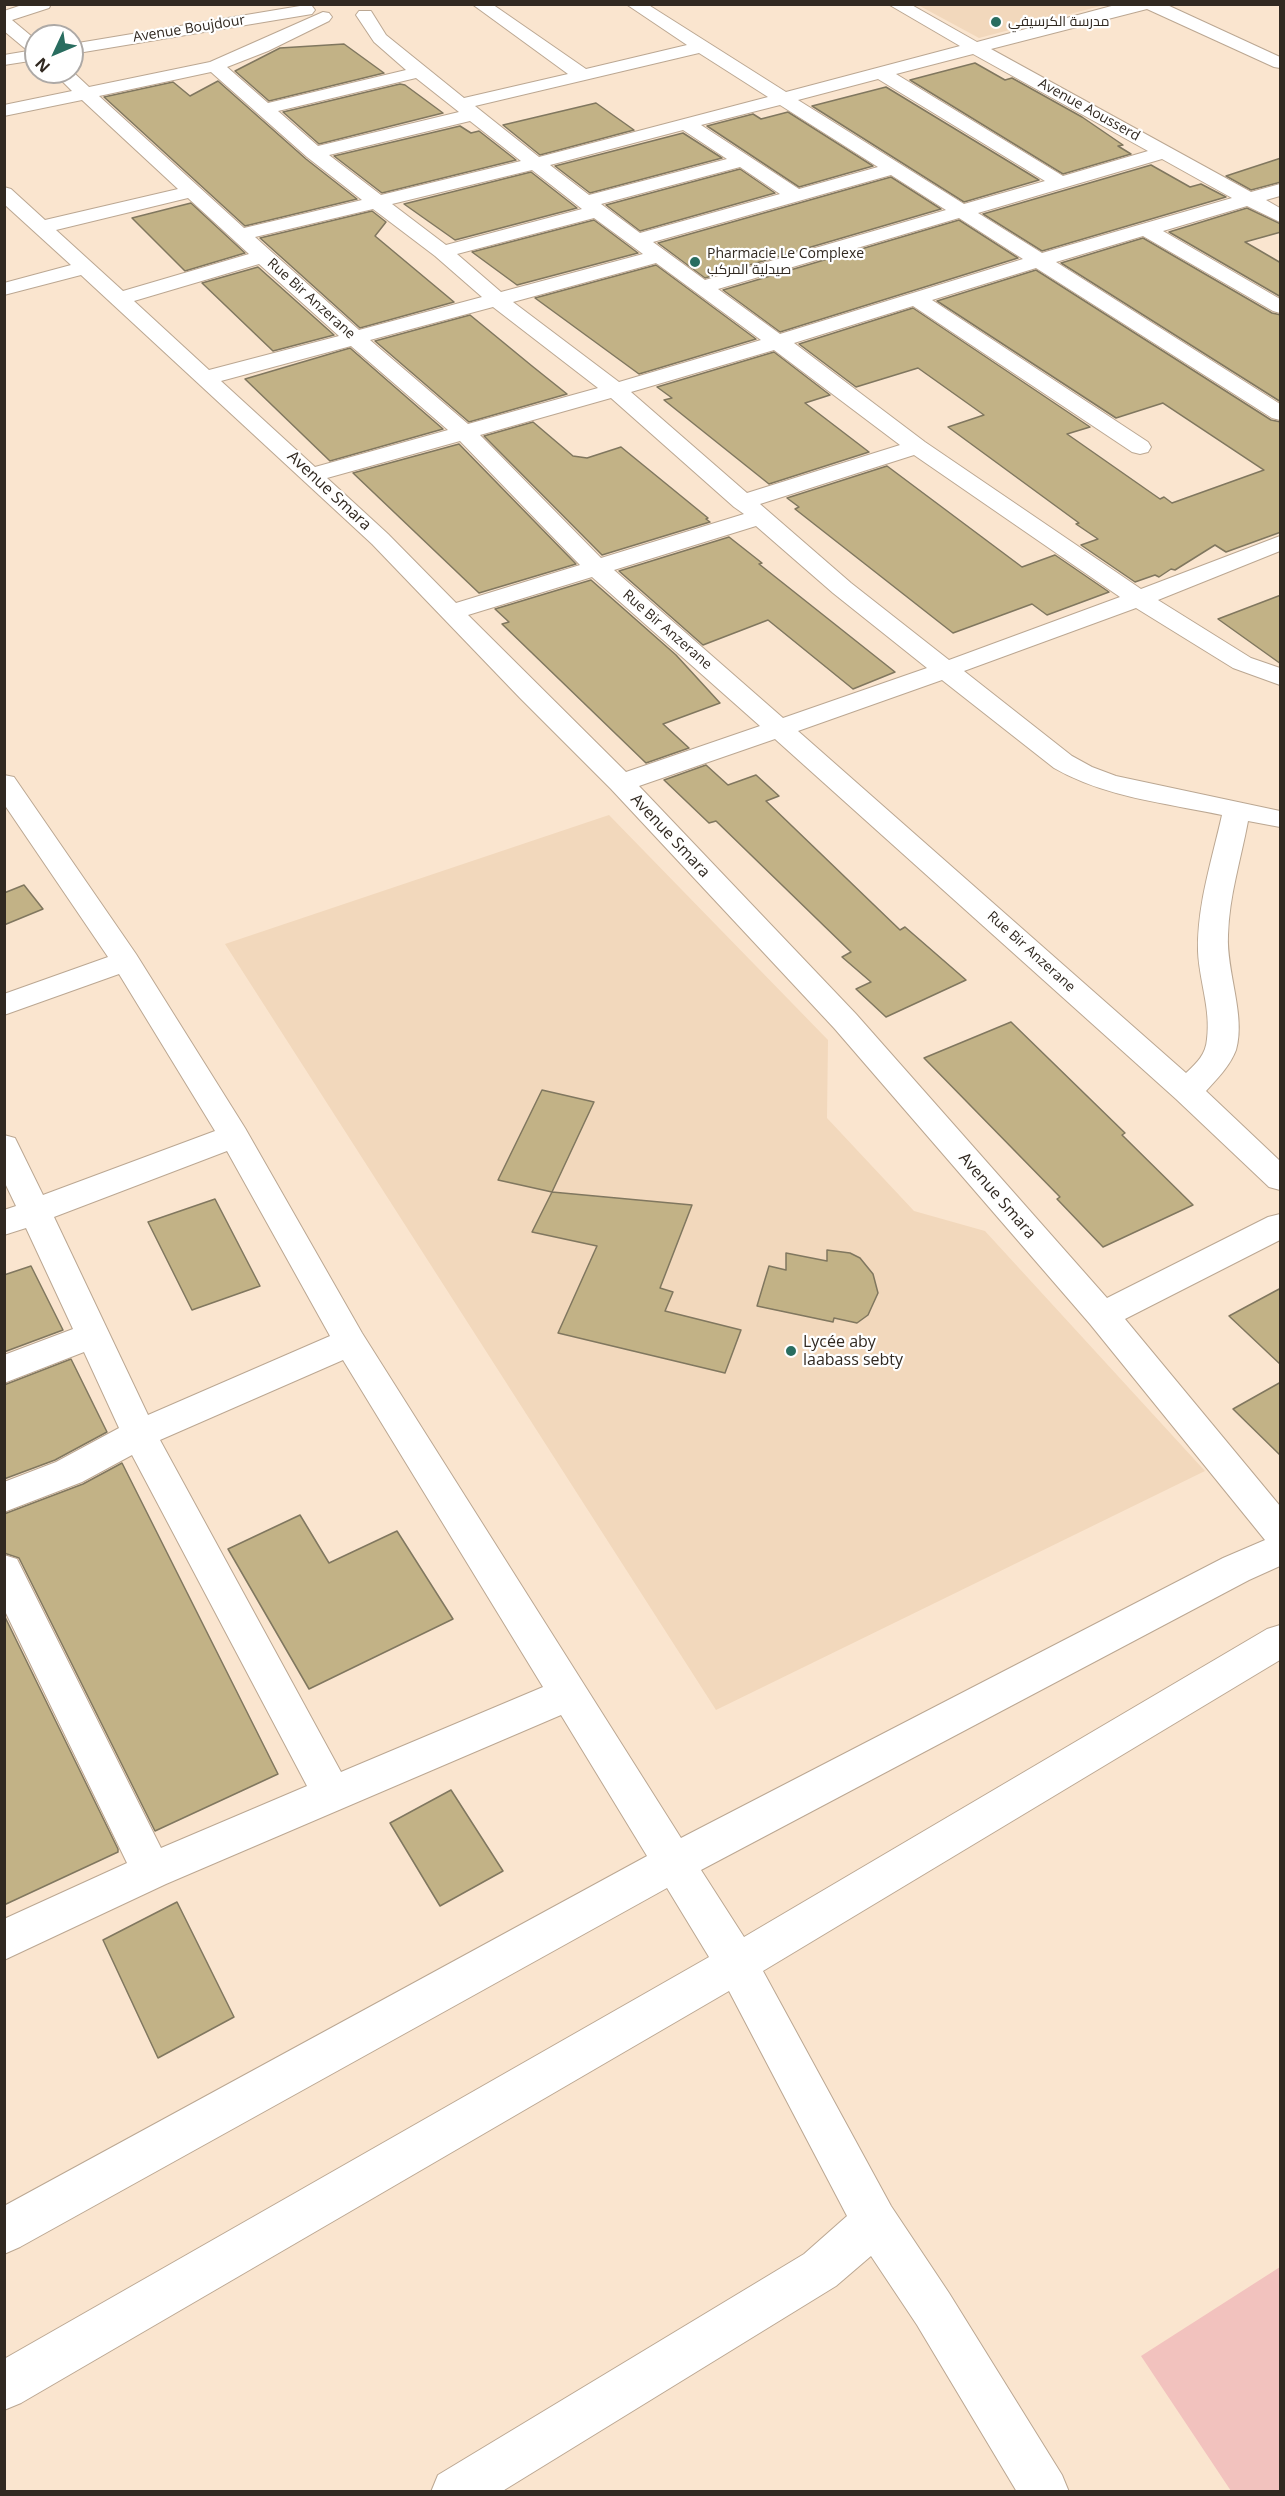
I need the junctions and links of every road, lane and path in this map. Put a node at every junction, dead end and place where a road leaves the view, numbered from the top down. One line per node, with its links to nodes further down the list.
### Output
1 (43, 4): 9 (street)
2 (480, 4): 23 (street)
3 (634, 4): 15 (street)
4 (896, 4): 16 (street, Avenue Aousserd)
5 (1149, 4): 6 (street); 19 (street)
6 (1123, 6): 16 (street)
7 (304, 7): 8 (street); 10 (street, Avenue Boujdour)
8 (351, 16): 12 (street); 21 (street)
9 (4, 17)
10 (250, 19): 12 (street); 14 (street, Avenue Boujdour)
11 (4, 22): 13 (street)
12 (282, 36): 20 (street)
13 (24, 39)
14 (84, 47)
15 (703, 47): 23 (street); 26 (street)
16 (976, 47): 22 (street); 31 (street, Avenue Aousserd)
17 (24, 57): 18 (street)
18 (4, 60)
19 (1281, 63)
20 (215, 66): 25 (street); 27 (street)
21 (419, 72): 27 (street); 28 (street)
22 (882, 73): 26 (street); 36 (street)
23 (582, 75): 28 (street)
24 (75, 84): 25 (street, Rue Bir Anzerane)
25 (83, 92): 29 (street); 38 (street, Rue Bir Anzerane)
26 (784, 98): 30 (street); 35 (street)
27 (265, 109): 32 (street)
28 (468, 109): 32 (street); 34 (street)
29 (4, 111)
30 (685, 123): 33 (street); 34 (street)
31 (1165, 152): 36 (street); 41 (street, Avenue Aousserd)
32 (314, 153): 42 (street)
33 (741, 161): 40 (street); 43 (street)
34 (537, 163): 42 (street); 43 (street)
35 (894, 168): 40 (street); 44 (street)
36 (1062, 183): 44 (street)
37 (1281, 190): 41 (street)
38 (192, 191): 46 (street); 48 (street, Rue Bir Anzerane)
39 (4, 193): 46 (street, Avenue Smara)
40 (795, 195): 49 (street)
41 (1249, 199): 45 (street, Avenue Aousserd); 47 (street)
42 (376, 202): 48 (street); 50 (street)
43 (592, 206): 49 (street); 50 (street)
44 (963, 213): 53 (street); 55 (street)
45 (1281, 216)
46 (42, 226): 54 (street, Avenue Smara)
47 (1147, 230): 53 (street); 60 (street)
48 (240, 235): 51 (street, Rue Bir Anzerane)
49 (638, 240): 52 (street)
50 (442, 252): 57 (street)
51 (263, 256): 59 (street); 61 (street, Rue Bir Anzerane)
52 (659, 256): 55 (street); 57 (street)
53 (1039, 261): 58 (street); 65 (street)
54 (84, 268): 56 (street); 59 (street, Avenue Smara)
55 (703, 287): 62 (street)
56 (4, 289)
57 (496, 298): 61 (street); 64 (street)
58 (915, 298): 62 (street); 68 (street)
59 (120, 299): 63 (street, Avenue Smara)
60 (1281, 307)
61 (354, 337): 63 (street); 66 (street, Rue Bir Anzerane)
62 (778, 342): 64 (street); 67 (street)
63 (206, 378): 69 (street, Avenue Smara)
64 (615, 390): 66 (street); 70 (street)
65 (1281, 412)
66 (464, 432): 69 (street); 72 (street, Rue Bir Anzerane)
67 (917, 447): 70 (street); 73 (street)
68 (1140, 447)
69 (313, 475): 74 (street, Avenue Smara)
70 (751, 510): 72 (street); 75 (street)
71 (1281, 543): 73 (street)
72 (595, 566): 74 (street); 77 (street, Rue Bir Anzerane)
73 (1139, 599): 75 (street); 76 (street)
74 (452, 612): 78 (street, Avenue Smara)
75 (943, 669): 77 (street); 80 (street)
76 (1281, 677)
77 (779, 730): 78 (street); 84 (street, Rue Bir Anzerane)
78 (621, 783): 90 (street, Avenue Smara)
79 (6, 787): 82 (street)
80 (1237, 809): 81 (street); 84 (street)
81 (1281, 819)
82 (126, 961): 83 (street); 85 (street)
83 (4, 1005)
84 (1187, 1091): 87 (street, Rue Bir Anzerane)
85 (234, 1136): 88 (street); 92 (street)
86 (4, 1146): 88 (street)
87 (1281, 1179)
88 (20, 1218): 91 (street)
89 (1281, 1226): 90 (street)
90 (1102, 1315): 96 (street, Avenue Smara)
91 (92, 1335): 93 (street); 94 (street)
92 (350, 1342): 94 (street); 100 (street)
93 (4, 1370)
94 (139, 1434): 95 (street); 101 (street)
95 (4, 1497)
96 (1281, 1532)
97 (1281, 1550): 102 (street)
98 (4, 1570): 103 (street)
99 (1281, 1641): 105 (street)
100 (568, 1694): 101 (street); 102 (street)
101 (332, 1795): 103 (street)
102 (674, 1863): 105 (street); 107 (street)
103 (152, 1870): 104 (street)
104 (4, 1940)
105 (737, 1964): 106 (street); 108 (street)
106 (875, 2222): 109 (street); 110 (street)
107 (4, 2231)
108 (4, 2386)
109 (455, 2492)
110 (1045, 2492)

